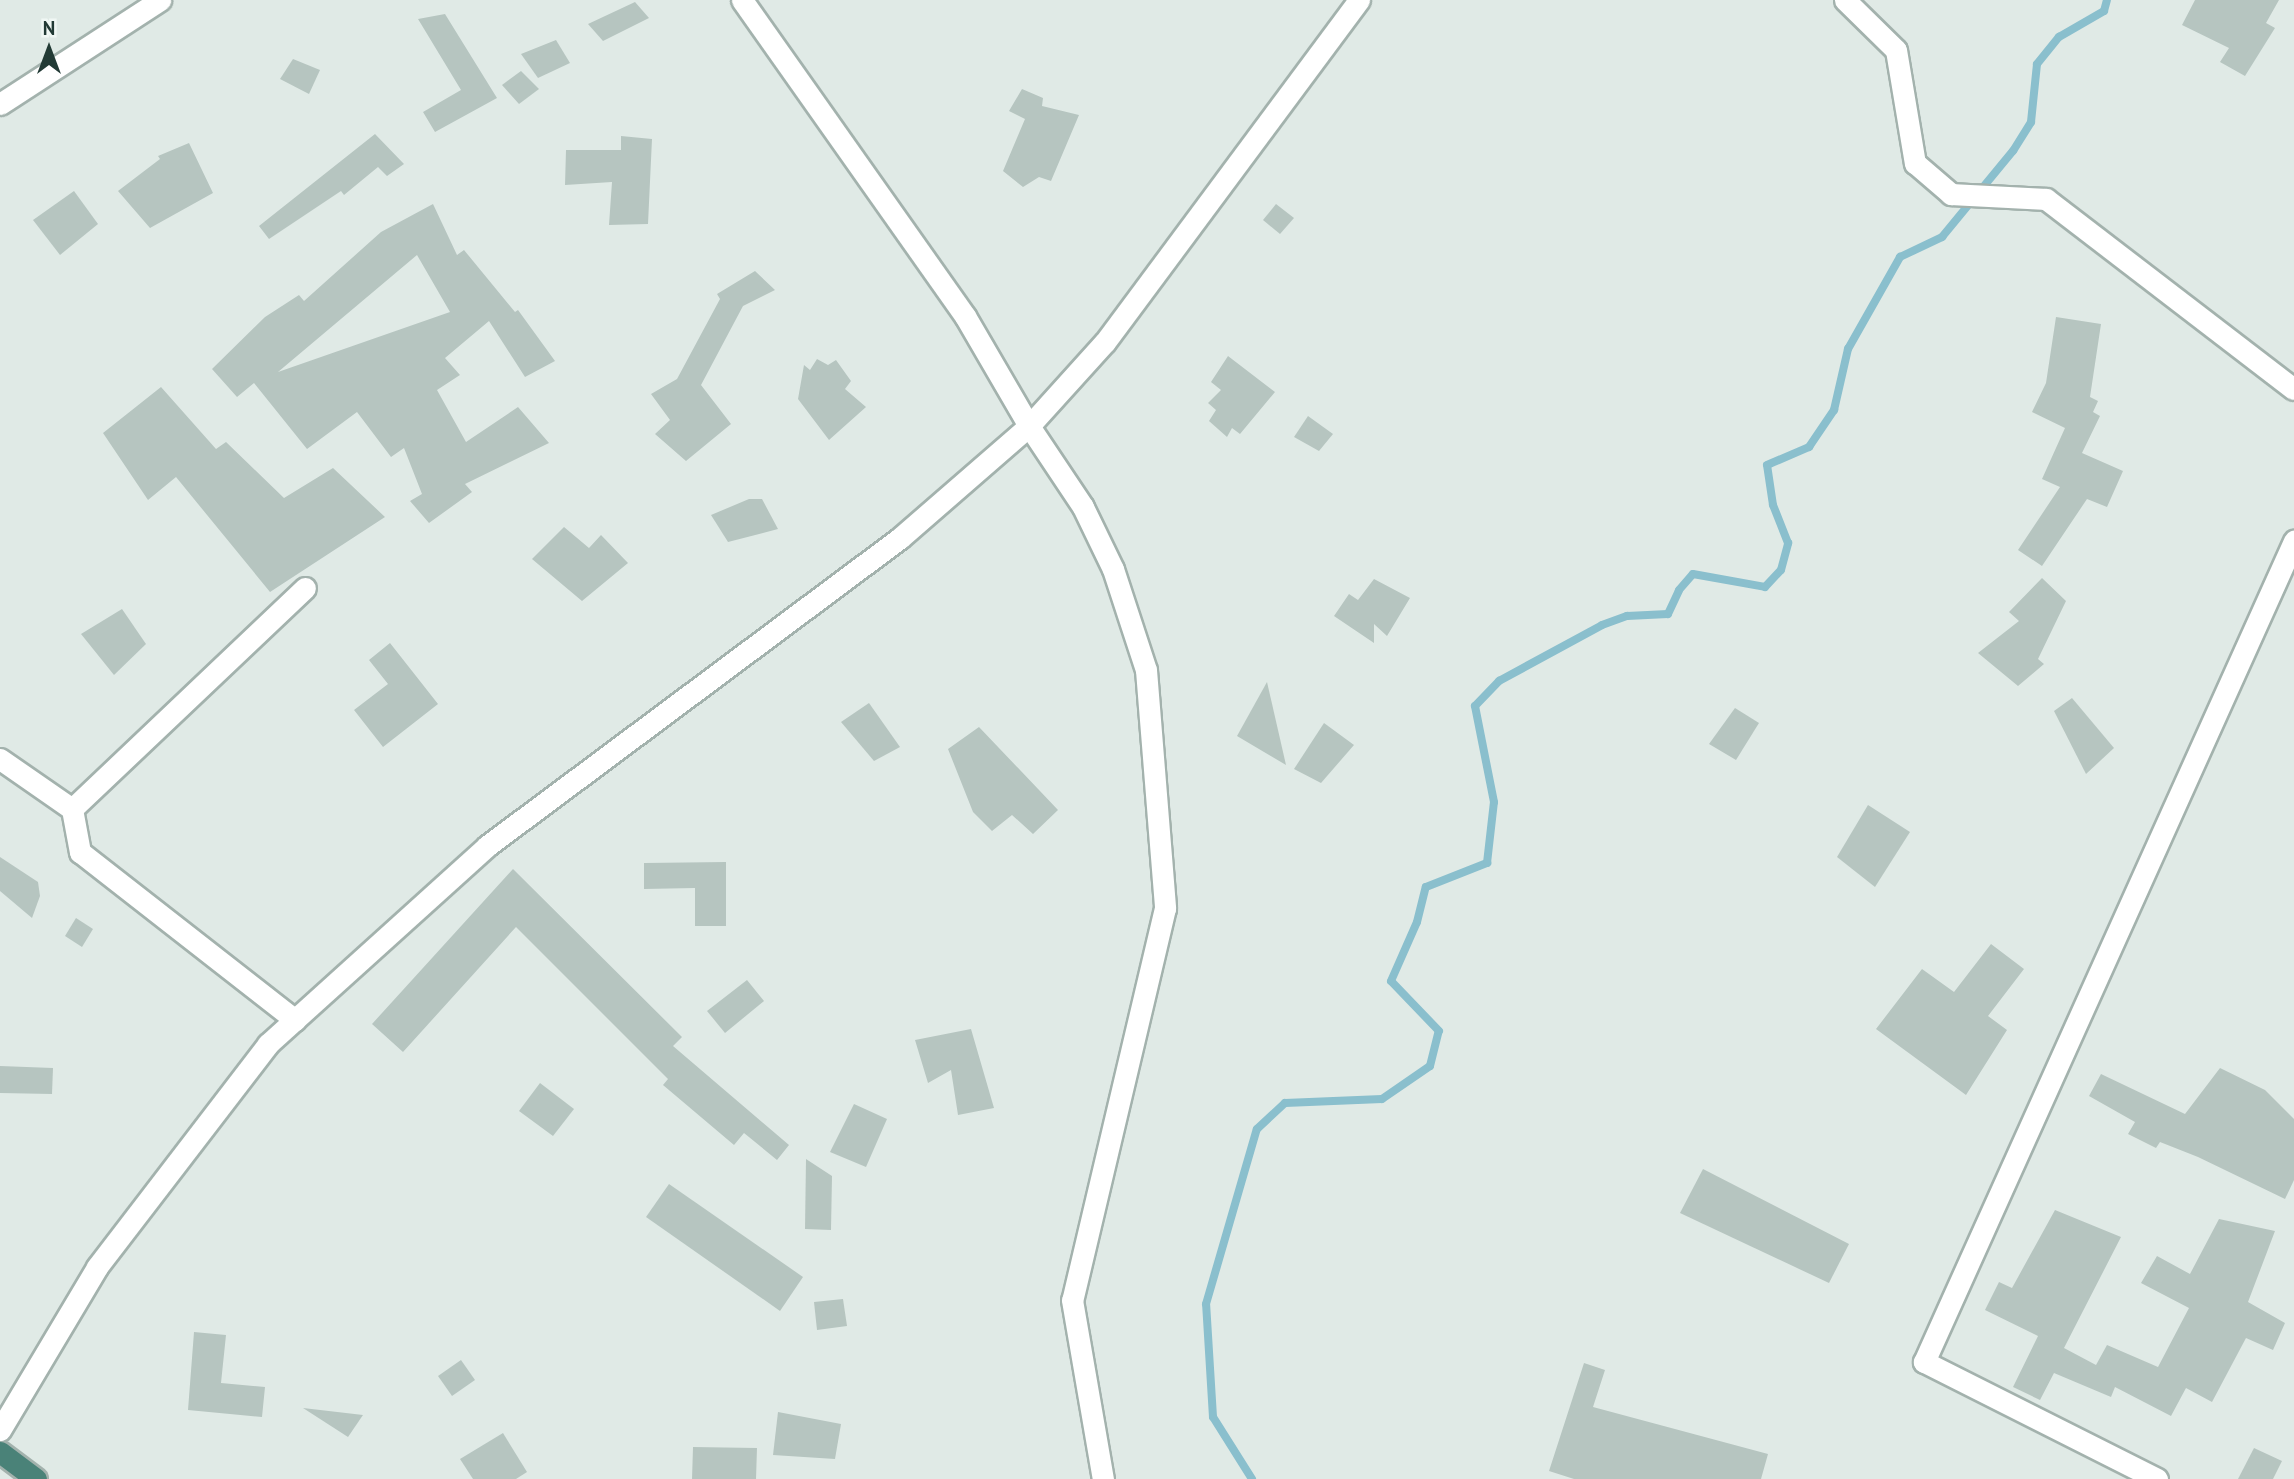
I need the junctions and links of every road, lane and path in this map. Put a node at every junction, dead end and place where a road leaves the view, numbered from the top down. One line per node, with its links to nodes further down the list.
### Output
1 (160, 0): 5 (street)
2 (742, 0): 7 (street)
3 (1359, 0): 7 (street)
4 (1845, 0): 6 (street)
5 (0, 104)
6 (2294, 389)
7 (1029, 426): 12 (street); 16 (street)
8 (2294, 541): 17 (street)
9 (305, 588): 11 (street)
10 (0, 759): 11 (street)
11 (72, 809): 12 (street)
12 (295, 1020): 13 (street)
13 (0, 1430)
14 (0, 1452): 15 (highway)
15 (36, 1479)
16 (1103, 1479)
17 (2157, 1479)

